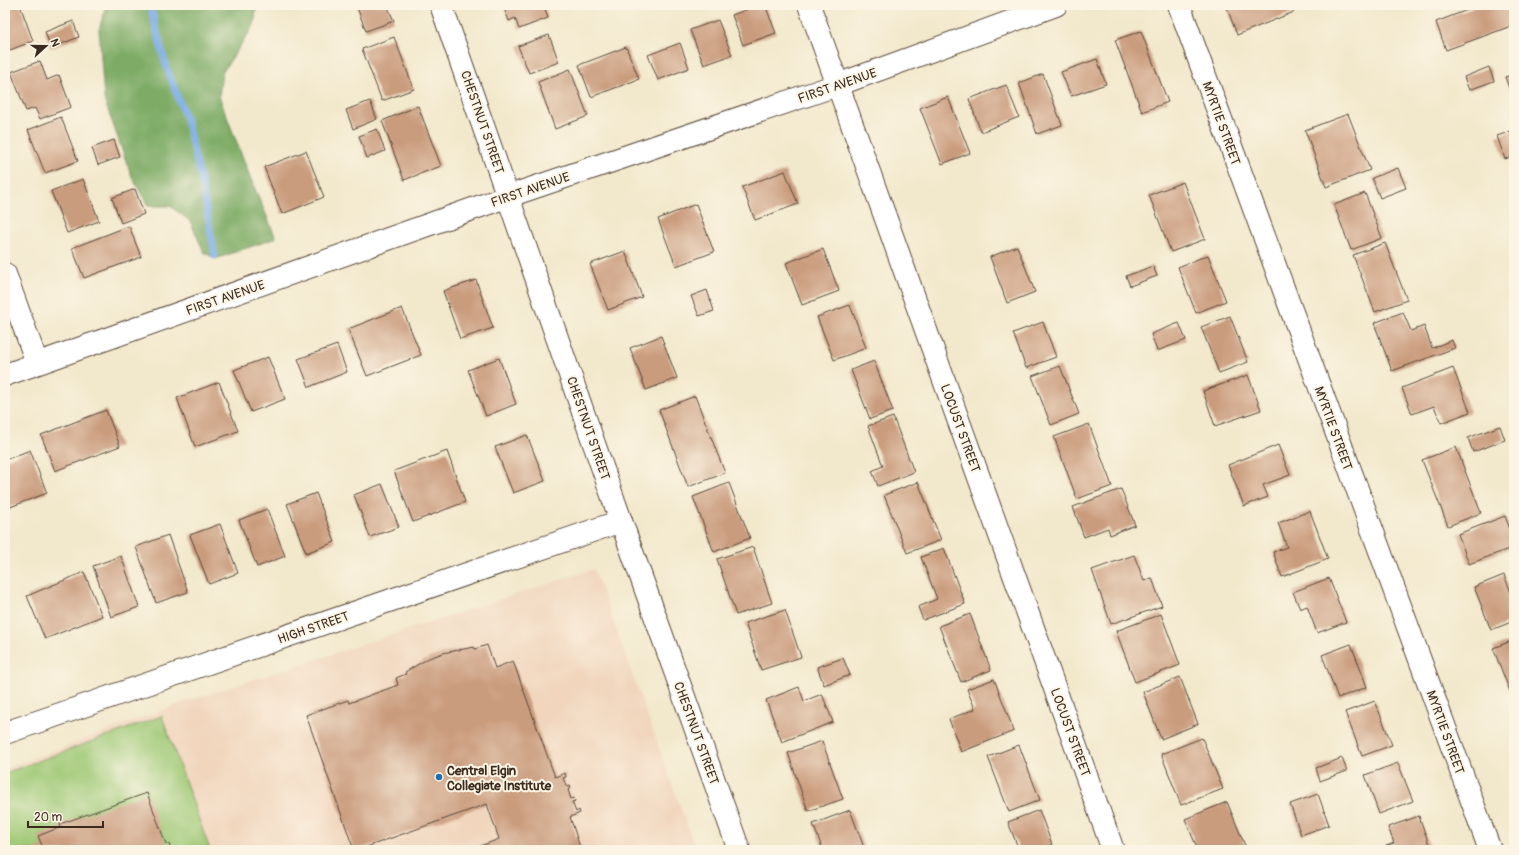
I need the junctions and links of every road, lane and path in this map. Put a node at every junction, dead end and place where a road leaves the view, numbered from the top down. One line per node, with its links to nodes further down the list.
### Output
1 (441, 5): 6 (street, CHESTNUT STREET)
2 (809, 5): 5 (street, LOCUST STREET)
3 (1056, 5): 5 (street, FIRST AVENUE)
4 (1179, 5): 14 (street, MYRTIE STREET)
5 (838, 85): 6 (street, FIRST AVENUE); 13 (street, LOCUST STREET)
6 (509, 196): 8 (street, FIRST AVENUE); 10 (street, CHESTNUT STREET)
7 (5, 274): 8 (street)
8 (37, 363): 9 (street, FIRST AVENUE)
9 (5, 375)
10 (621, 521): 11 (street, HIGH STREET); 12 (street, CHESTNUT STREET)
11 (5, 733)
12 (739, 850)
13 (1113, 850)
14 (1490, 850)

